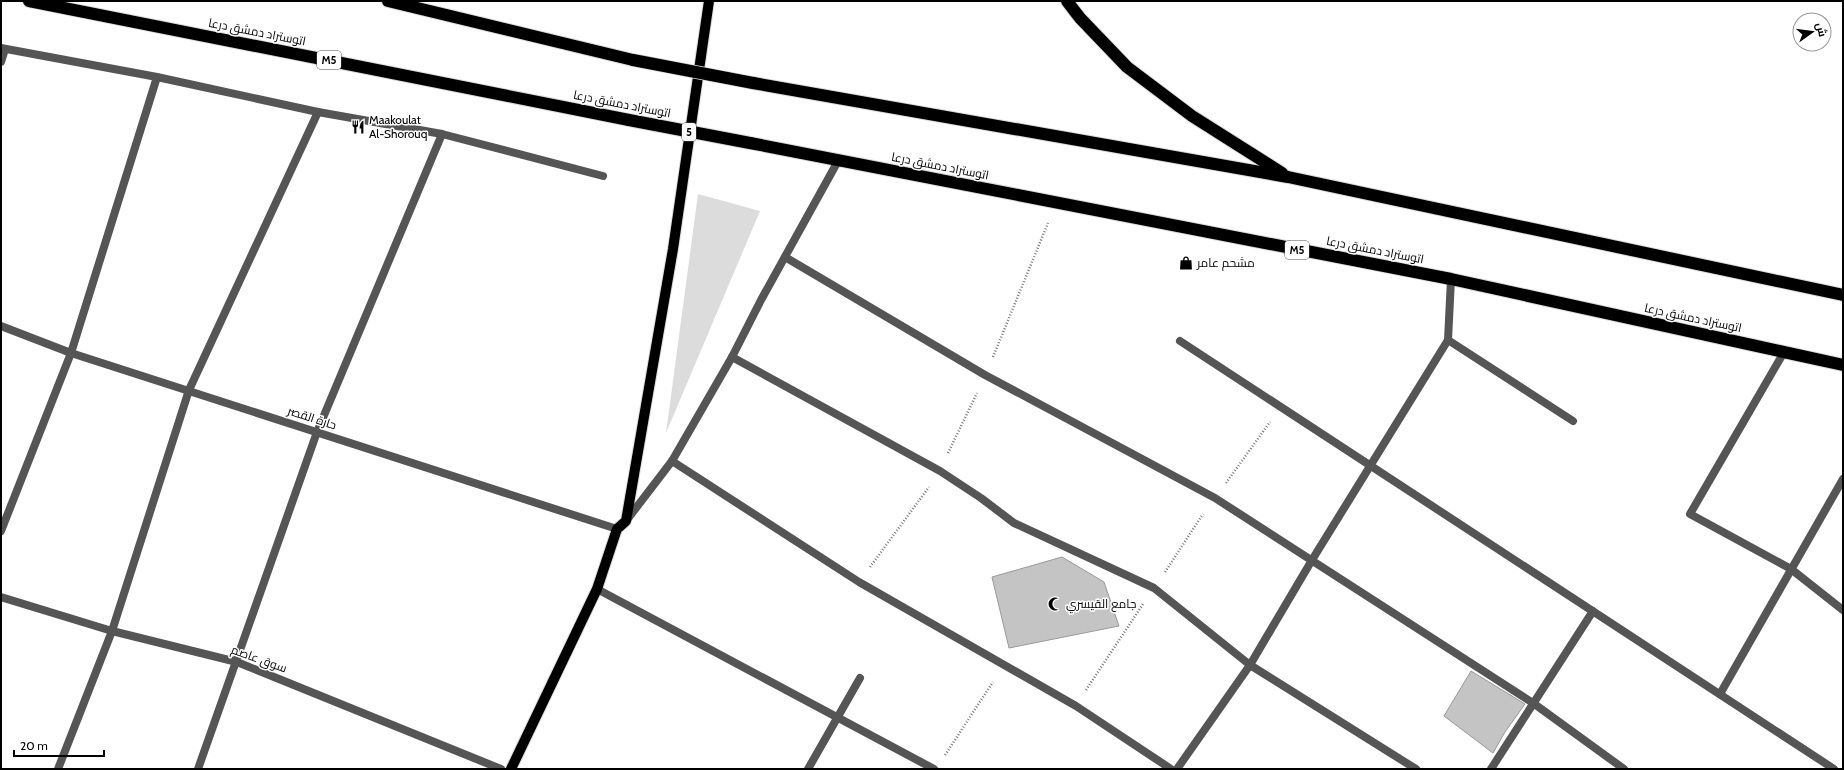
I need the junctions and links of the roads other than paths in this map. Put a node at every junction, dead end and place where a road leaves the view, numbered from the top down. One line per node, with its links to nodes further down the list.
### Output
1 (29, 1): 9 (highway, اتوستراد دمشق درعا / M5)
2 (388, 1): 14 (highway, bridge)
3 (709, 1): 31 (main road)
4 (1067, 1): 14 (highway)
5 (3, 48): 6 (street); 7 (street)
6 (1, 62)
7 (156, 78): 8 (street); 22 (street)
8 (318, 112): 10 (street); 25 (street)
9 (629, 120): 11 (highway, اتوستراد دمشق درعا / 5, bridge)
10 (442, 134): 13 (street); 27 (street)
11 (750, 144): 12 (highway, اتوستراد دمشق درعا / M5)
12 (838, 161): 15 (street); 16 (highway, اتوستراد دمشق درعا / M5)
13 (603, 176)
14 (1288, 177): 17 (highway)
15 (785, 257): 23 (street); 34 (street)
16 (1451, 279): 19 (street); 21 (highway, اتوستراد دمشق درعا / M5)
17 (1843, 295)
18 (1, 326): 22 (street, حارة القصر)
19 (1448, 340): 26 (street); 29 (street)
20 (1180, 341): 29 (street)
21 (1784, 352): 24 (highway, اتوستراد دمشق درعا / M5); 35 (street)
22 (71, 353): 25 (street, حارة القصر); 33 (street)
23 (732, 357): 28 (street); 42 (street)
24 (1843, 365)
25 (189, 390): 27 (street, حارة القصر); 40 (street)
26 (1573, 421)
27 (317, 432): 32 (street, حارة القصر); 41 (street)
28 (672, 461): 31 (street); 53 (street)
29 (1371, 465): 34 (street); 39 (street)
30 (1843, 479): 35 (street)
31 (626, 521): 32 (main road)
32 (617, 529): 36 (main road)
33 (1, 531)
34 (1312, 560): 42 (street); 45 (street)
35 (1791, 569): 38 (street); 44 (street)
36 (597, 589): 46 (street); 50 (main road)
37 (1, 597): 40 (street, سوق عاصم)
38 (1843, 610)
39 (1593, 611): 44 (street); 45 (street)
40 (112, 631): 41 (street, سوق عاصم); 47 (street)
41 (237, 662): 48 (street); 49 (street, سوق عاصم)
42 (1250, 665): 54 (street); 55 (street)
43 (860, 678): 46 (street)
44 (1720, 694): 58 (street)
45 (1533, 703): 56 (street); 57 (street)
46 (837, 718): 51 (street); 52 (street)
47 (58, 769)
48 (198, 769)
49 (501, 769)
50 (511, 769)
51 (808, 769)
52 (934, 769)
53 (1171, 769)
54 (1177, 769)
55 (1416, 769)
56 (1491, 769)
57 (1624, 769)
58 (1834, 769)

